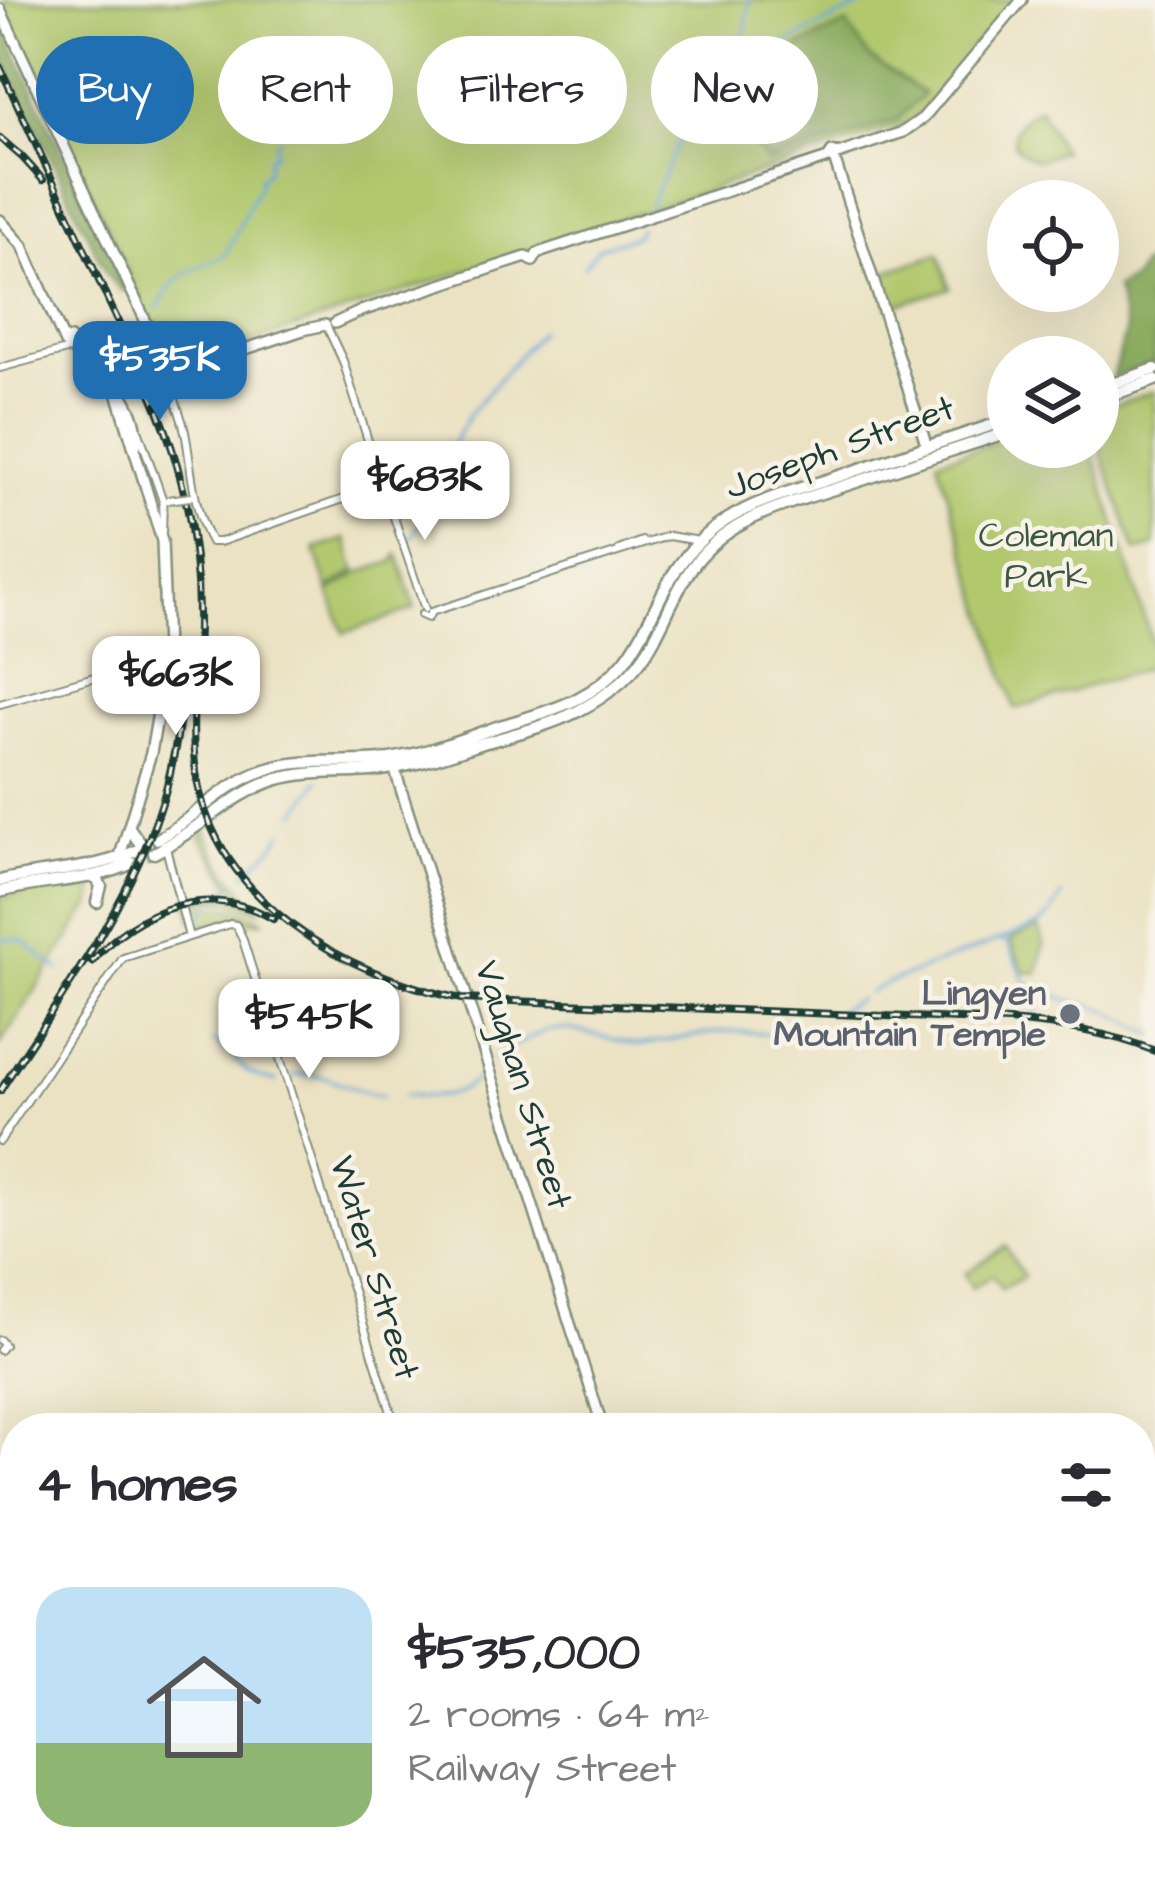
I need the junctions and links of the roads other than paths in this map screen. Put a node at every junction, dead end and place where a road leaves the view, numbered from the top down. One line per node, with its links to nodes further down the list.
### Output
1 (1022, 0): 3 (main road)
2 (0, 10): 8 (main road)
3 (833, 158): 7 (main road); 21 (main road)
4 (0, 220): 6 (main road)
5 (0, 229): 6 (main road)
6 (33, 269): 9 (main road)
7 (329, 322): 10 (main road); 23 (street)
8 (154, 340): 10 (main road); 13 (main road)
9 (70, 344): 12 (street); 16 (main road)
10 (193, 366): 13 (main road)
11 (1155, 369): 15 (highway)
12 (0, 370)
13 (170, 374): 25 (street)
14 (1155, 380): 17 (highway)
15 (1119, 382)
16 (118, 393): 19 (main road); 22 (main road)
17 (1119, 393)
18 (987, 429): 21 (highway, Joseph Street)
19 (138, 435): 22 (main road); 26 (street)
20 (987, 437): 21 (highway, Joseph Street)
21 (929, 452): 30 (highway, Joseph Street); 32 (highway, Joseph Street)
22 (136, 454): 24 (main road)
23 (381, 487): 31 (street); 32 (street, Joseph Street)
24 (147, 496): 29 (main road); 33 (main road)
25 (192, 497): 26 (street, bridge); 28 (street)
26 (166, 500): 27 (street)
27 (162, 514): 29 (street); 33 (street)
28 (203, 524): 31 (street); 31 (street)
29 (160, 536): 33 (main road)
30 (723, 536): 32 (street, Joseph Street); 36 (highway)
31 (222, 539)
32 (696, 542): 36 (highway)
33 (164, 584): 34 (main road)
34 (166, 656): 35 (street); 38 (main road)
35 (0, 704)
36 (513, 728): 37 (highway)
37 (392, 764): 39 (highway); 51 (main road, Vaughan Street)
38 (130, 829): 41 (main road); 41 (highway)
39 (159, 846): 46 (street)
40 (8, 862): 43 (highway)
41 (117, 864): 42 (highway); 43 (highway)
42 (86, 876): 44 (highway); 45 (highway)
43 (0, 881)
44 (0, 892)
45 (97, 902)
46 (189, 937): 47 (street); 50 (street, Water Street)
47 (0, 1141)
48 (0, 1340): 49 (street)
49 (0, 1349)
50 (391, 1413)
51 (598, 1413)

